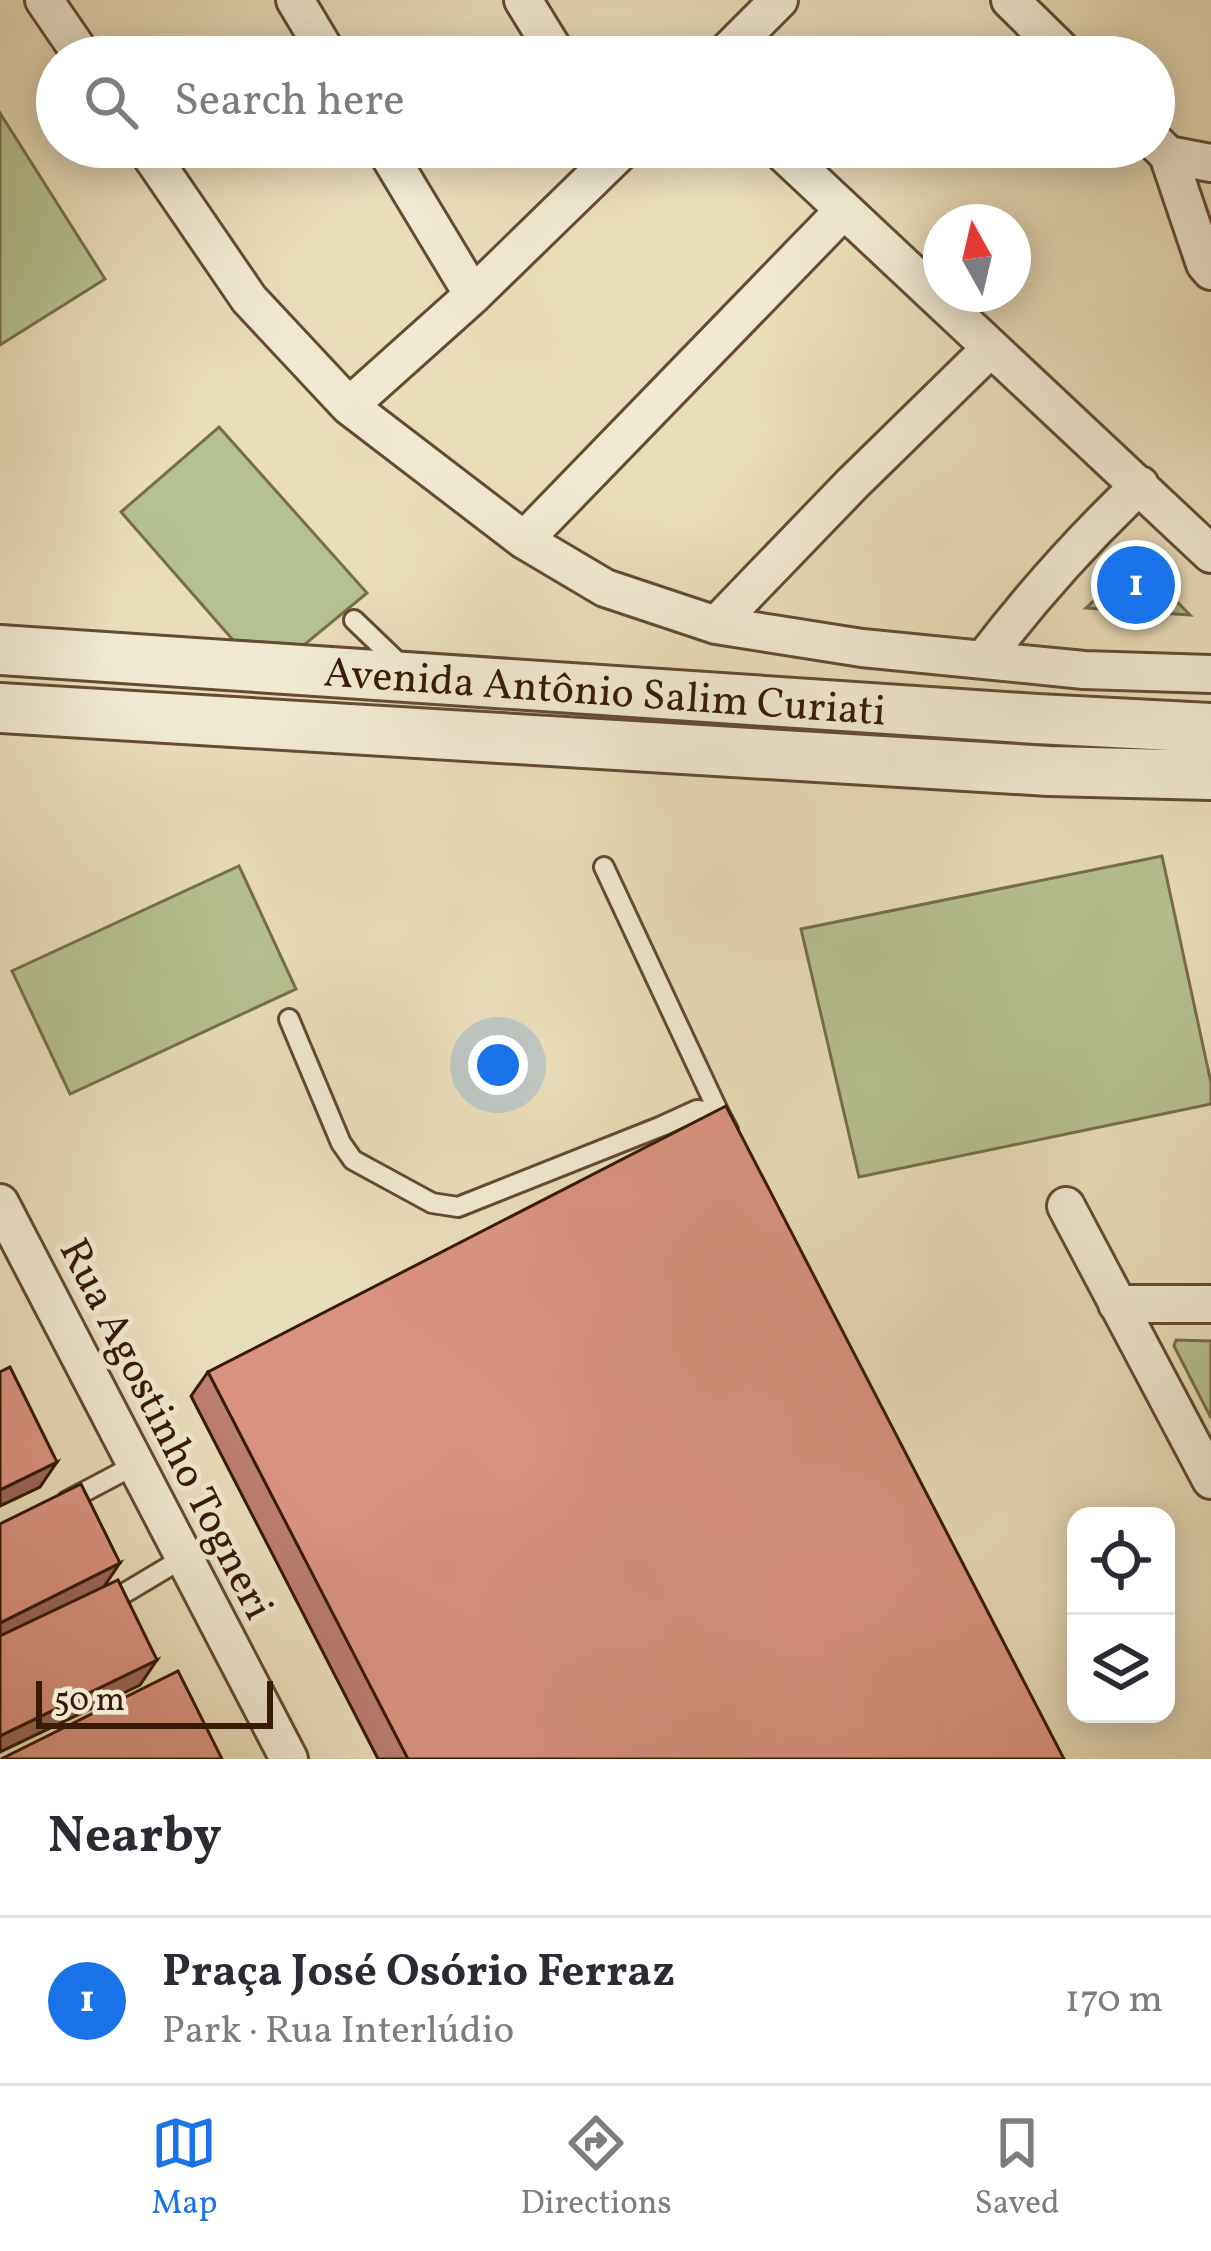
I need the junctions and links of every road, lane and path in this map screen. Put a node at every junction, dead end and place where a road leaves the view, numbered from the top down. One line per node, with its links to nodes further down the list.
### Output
1 (44, 0): 6 (street)
2 (295, 0): 7 (street)
3 (523, 0): 8 (street)
4 (1010, 0): 10 (street)
5 (775, 1): 9 (street)
6 (69, 36)
7 (316, 36)
8 (545, 36)
9 (742, 36)
10 (1047, 36)
11 (1175, 152): 12 (street)
12 (1211, 163)
13 (159, 168): 22 (street)
14 (397, 168): 20 (street)
15 (600, 168): 20 (street)
16 (800, 168): 18 (street)
17 (1169, 168): 19 (street)
18 (844, 209): 21 (street); 24 (street)
19 (1211, 272)
20 (473, 296): 22 (street)
21 (991, 348): 23 (street); 27 (street)
22 (349, 406): 24 (street)
23 (1140, 485): 25 (street); 29 (street)
24 (524, 540): 27 (street)
25 (1211, 554)
26 (354, 620): 31 (lane)
27 (716, 625): 29 (street)
28 (0, 650): 31 (street, Avenida Antônio Salim Curiati)
29 (984, 659): 30 (street)
30 (1211, 674)
31 (412, 676): 33 (street, Avenida Antônio Salim Curiati)
32 (0, 708): 34 (street, Avenida Antônio Salim Curiati)
33 (1211, 728)
34 (1211, 775)
35 (604, 867): 37 (lane)
36 (289, 1019): 37 (lane)
37 (719, 1113): 38 (lane)
38 (740, 1154)
39 (0, 1204): 43 (street, Rua Agostinho Togneri)
40 (1066, 1206): 41 (street)
41 (1117, 1304): 42 (street); 44 (street)
42 (1211, 1304)
43 (137, 1464): 45 (lane); 46 (street, Rua Agostinho Togneri)
44 (1211, 1480)
45 (57, 1507)
46 (185, 1557): 47 (lane); 48 (street, Rua Agostinho Togneri)
47 (108, 1603)
48 (289, 1759)

